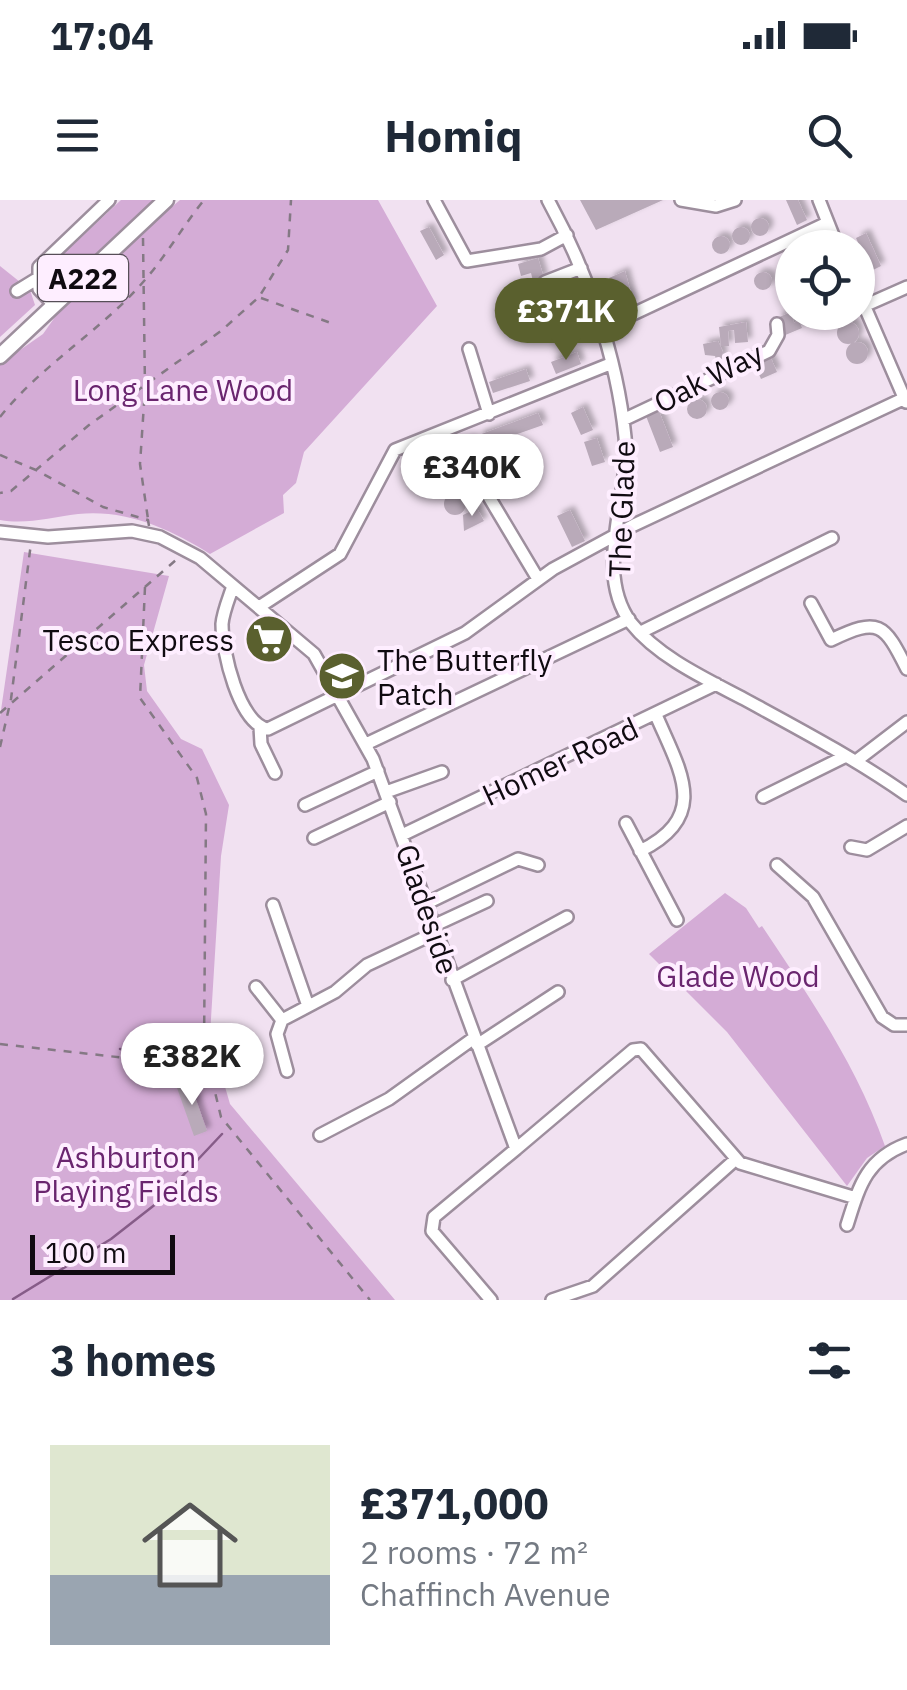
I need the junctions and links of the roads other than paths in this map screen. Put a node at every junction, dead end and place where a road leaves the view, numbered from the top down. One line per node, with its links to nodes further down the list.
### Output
1 (109, 200): 12 (street)
2 (166, 200): 17 (main road, A222)
3 (434, 200): 10 (street)
4 (548, 200): 10 (street, The Glade)
5 (681, 200): 6 (street)
6 (735, 200)
7 (819, 200): 8 (street)
8 (827, 224): 9 (street); 18 (street)
9 (830, 230)
10 (567, 234): 11 (street, The Glade)
11 (581, 268): 13 (street); 18 (street, The Glade)
12 (36, 280): 15 (street); 17 (street)
13 (545, 282)
14 (907, 287): 16 (street)
15 (17, 291)
16 (875, 301)
17 (54, 305): 22 (main road, A222)
18 (600, 329): 23 (street, The Glade)
19 (875, 329): 24 (street)
20 (778, 330): 26 (street, Oak Way)
21 (470, 349): 25 (street)
22 (0, 356)
23 (610, 364): 25 (street); 26 (street, The Glade)
24 (905, 393): 29 (street)
25 (489, 414): 34 (street)
26 (623, 420): 29 (street, The Glade)
27 (489, 497): 31 (street)
28 (0, 532): 32 (street, Gladeside)
29 (617, 536): 31 (street); 35 (street, The Glade)
30 (832, 538): 36 (street)
31 (538, 579): 39 (street)
32 (233, 586): 34 (street, Gladeside); 42 (street)
33 (812, 603): 37 (street)
34 (259, 607): 39 (street, Gladeside)
35 (629, 619): 36 (street, The Glade); 43 (street)
36 (641, 632): 38 (street, The Glade)
37 (907, 669)
38 (716, 684): 40 (street, Homer Road); 44 (street, The Glade)
39 (339, 695): 42 (street); 43 (street, Gladeside)
40 (656, 715): 54 (street, Homer Road); 57 (street)
41 (907, 722): 44 (street)
42 (260, 727): 46 (street)
43 (366, 744): 45 (street, Gladeside)
44 (851, 759): 48 (street, The Glade); 50 (street)
45 (378, 771): 49 (street, Gladeside); 51 (street)
46 (275, 772)
47 (442, 772): 49 (street)
48 (907, 796)
49 (388, 797): 54 (street, Gladeside); 55 (street)
50 (763, 797)
51 (305, 805)
52 (626, 823): 57 (street)
53 (907, 826): 56 (street)
54 (402, 835): 62 (street, Gladeside)
55 (314, 838)
56 (852, 847)
57 (640, 851): 64 (street)
58 (538, 865): 62 (street)
59 (777, 865): 71 (street)
60 (487, 901): 65 (street)
61 (273, 904): 69 (street)
62 (425, 904): 65 (street, Gladeside)
63 (567, 917): 66 (street)
64 (677, 920)
65 (434, 930): 66 (street, Gladeside); 69 (street)
66 (452, 980): 72 (street, Gladeside)
67 (256, 987): 70 (street)
68 (558, 992): 72 (street)
69 (308, 1006): 70 (street)
70 (282, 1020): 73 (street)
71 (907, 1025)
72 (476, 1042): 74 (street); 76 (street, Gladeside)
73 (288, 1071)
74 (320, 1135)
75 (907, 1144): 78 (street)
76 (516, 1149): 77 (street); 80 (street)
77 (736, 1159): 78 (street); 81 (street)
78 (856, 1198): 79 (street)
79 (847, 1225)
80 (491, 1300)
81 (552, 1300)

